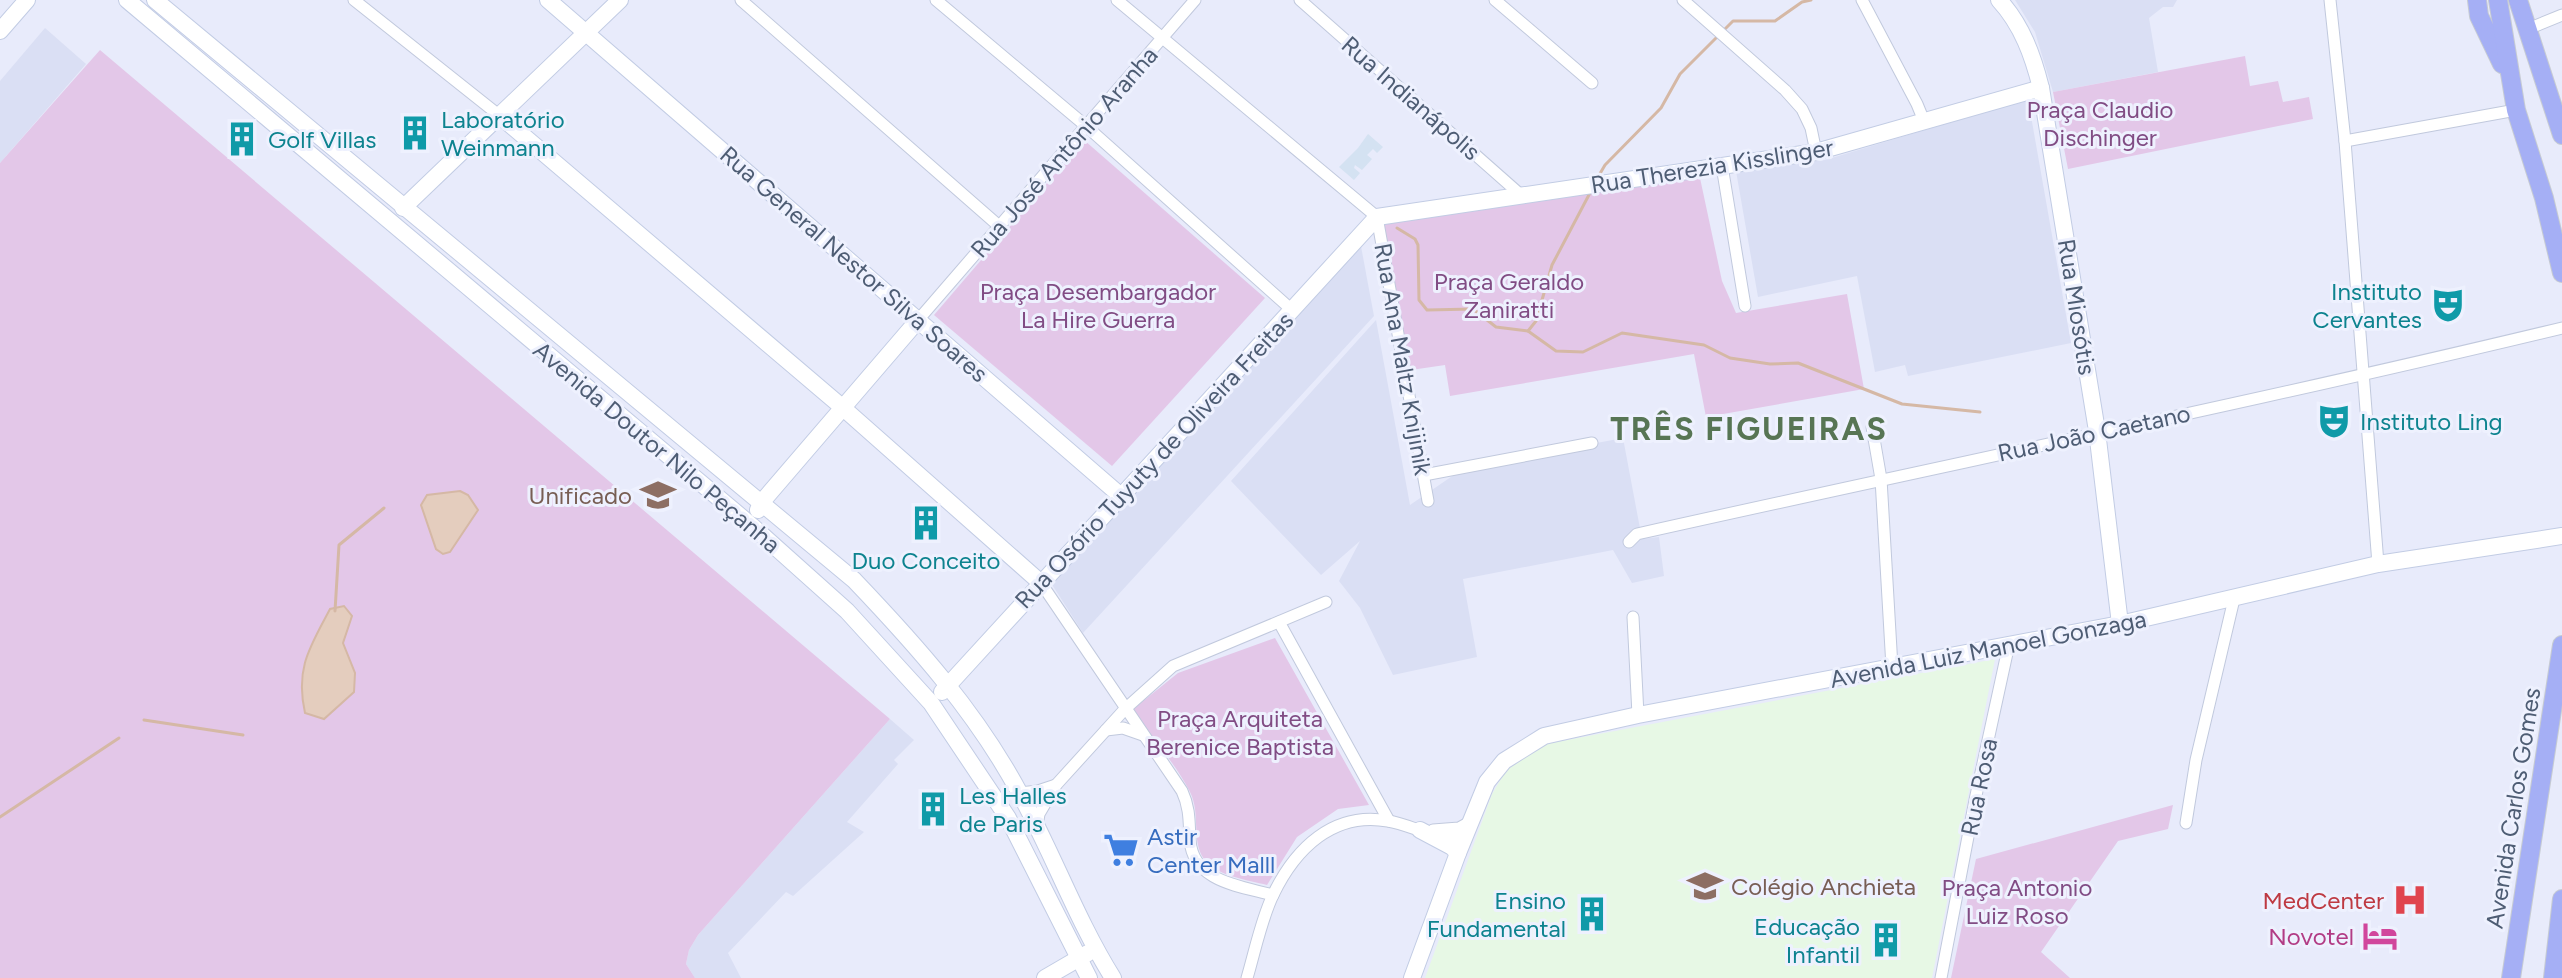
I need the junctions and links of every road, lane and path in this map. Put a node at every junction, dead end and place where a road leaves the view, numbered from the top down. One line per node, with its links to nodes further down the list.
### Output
1 (27, 0): 23 (street)
2 (127, 0): 38 (street, Avenida Doutor Nilo Peçanha)
3 (155, 0): 39 (street, Avenida Doutor Nilo Peçanha)
4 (354, 0): 30 (street)
5 (548, 0): 24 (street, Rua General Nestor Silva Soares)
6 (620, 0): 24 (street)
7 (741, 0): 41 (street)
8 (936, 0): 32 (street)
9 (1117, 0): 25 (street)
10 (1195, 0): 25 (street, Rua José Antônio Aranha)
11 (1300, 0): 37 (street, Rua Indianápolis)
12 (1495, 0): 27 (street)
13 (1683, 0): 35 (street)
14 (1862, 0): 31 (street)
15 (1999, 0): 28 (street, Rua Miosótis)
16 (2330, 0): 34 (street)
17 (2477, 0): 26 (main road)
18 (2498, 0): 26 (main road)
19 (2518, 0): 22 (main road)
20 (2526, 0): 22 (main road)
21 (2562, 15): 22 (street)
22 (2528, 29): 33 (main road)
23 (0, 31)
24 (587, 32): 30 (street); 45 (street, Rua General Nestor Silva Soares)
25 (1162, 38): 32 (street, Rua José Antônio Aranha); 40 (street)
26 (2511, 82): 29 (main road)
27 (1592, 83)
28 (2041, 88): 31 (street, Rua Therezia Kisslinger); 50 (street, Rua Miosótis)
29 (2516, 110): 34 (street); 42 (main road)
30 (500, 116): 39 (street); 48 (street)
31 (1924, 121): 35 (street, Rua Therezia Kisslinger)
32 (1086, 126): 41 (street, Rua José Antônio Aranha); 44 (street)
33 (2562, 135)
34 (2345, 141): 47 (street)
35 (1816, 152): 36 (street, Rua Therezia Kisslinger)
36 (1722, 166): 37 (street, Rua Therezia Kisslinger); 43 (street)
37 (1522, 196): 40 (street, Rua Therezia Kisslinger)
38 (368, 204): 39 (street); 57 (street, Avenida Doutor Nilo Peçanha)
39 (403, 208): 56 (street, Avenida Doutor Nilo Peçanha)
40 (1377, 217): 44 (street, Rua Osório Tuyuty de Oliveira Freitas); 52 (street, Rua Ana Maltz Knijinik)
41 (999, 226): 45 (street, Rua José Antônio Aranha)
42 (2562, 273)
43 (1745, 306)
44 (1292, 310): 54 (street, Rua Osório Tuyuty de Oliveira Freitas)
45 (919, 319): 48 (street, Rua José Antônio Aranha); 54 (street, Rua General Nestor Silva Soares)
46 (2562, 328): 47 (street, Rua João Caetano)
47 (2364, 376): 50 (street, Rua João Caetano); 60 (street)
48 (842, 407): 56 (street, Rua José Antônio Aranha); 61 (street)
49 (1872, 427): 53 (street)
50 (2097, 431): 53 (street, Rua João Caetano); 66 (street, Rua Miosótis)
51 (1592, 443): 52 (street)
52 (1424, 475): 55 (street, Rua Ana Maltz Knijinik)
53 (1881, 479): 59 (street, Rua João Caetano); 69 (street)
54 (1121, 496): 61 (street, Rua Osório Tuyuty de Oliveira Freitas)
55 (1428, 501)
56 (761, 503): 57 (street, Rua José Antônio Aranha); 70 (street, Avenida Doutor Nilo Peçanha)
57 (752, 526): 71 (street, Avenida Doutor Nilo Peçanha)
58 (2562, 536): 60 (street, Avenida Luiz Manoel Gonzaga)
59 (1629, 542)
60 (2378, 564): 62 (street, Avenida Luiz Manoel Gonzaga)
61 (1041, 583): 70 (street, Rua Osório Tuyuty de Oliveira Freitas); 72 (street)
62 (2234, 599): 66 (street, Avenida Luiz Manoel Gonzaga); 79 (street)
63 (1326, 602): 65 (street)
64 (1633, 617): 73 (street)
65 (1279, 622): 72 (street); 78 (street)
66 (2120, 624): 67 (street, Avenida Luiz Manoel Gonzaga)
67 (2009, 644): 69 (street, Avenida Luiz Manoel Gonzaga); 93 (street, Rua Rosa)
68 (2562, 645): 94 (main road, Avenida Carlos Gomes)
69 (1892, 667): 73 (street, Avenida Luiz Manoel Gonzaga)
70 (948, 685): 71 (street, Rua Osório Tuyuty de Oliveira Freitas); 77 (street, Avenida Doutor Nilo Peçanha)
71 (931, 703): 87 (street, Avenida Doutor Nilo Peçanha)
72 (1125, 709): 74 (street); 75 (street)
73 (1638, 715): 81 (street, Avenida Luiz Manoel Gonzaga)
74 (1106, 730): 75 (street); 76 (street)
75 (1143, 735): 84 (street)
76 (1056, 785): 77 (street); 80 (street)
77 (1020, 793): 80 (street, Avenida Doutor Nilo Peçanha)
78 (1389, 821): 82 (street); 84 (street)
79 (2186, 823)
80 (1037, 828): 86 (street, Avenida Doutor Nilo Peçanha)
81 (1469, 828): 82 (street); 83 (street, Avenida Luiz Manoel Gonzaga)
82 (1420, 830): 83 (street)
83 (1458, 853): 92 (street, Avenida Luiz Manoel Gonzaga)
84 (1273, 895): 91 (street)
85 (2562, 899): 95 (main road)
86 (1096, 948): 87 (street); 90 (street, Avenida Doutor Nilo Peçanha)
87 (1079, 959): 88 (street); 89 (street, Avenida Doutor Nilo Peçanha)
88 (1045, 978)
89 (1089, 978)
90 (1113, 978)
91 (1247, 978)
92 (1412, 978)
93 (1941, 978)
94 (2511, 978)
95 (2553, 978)

